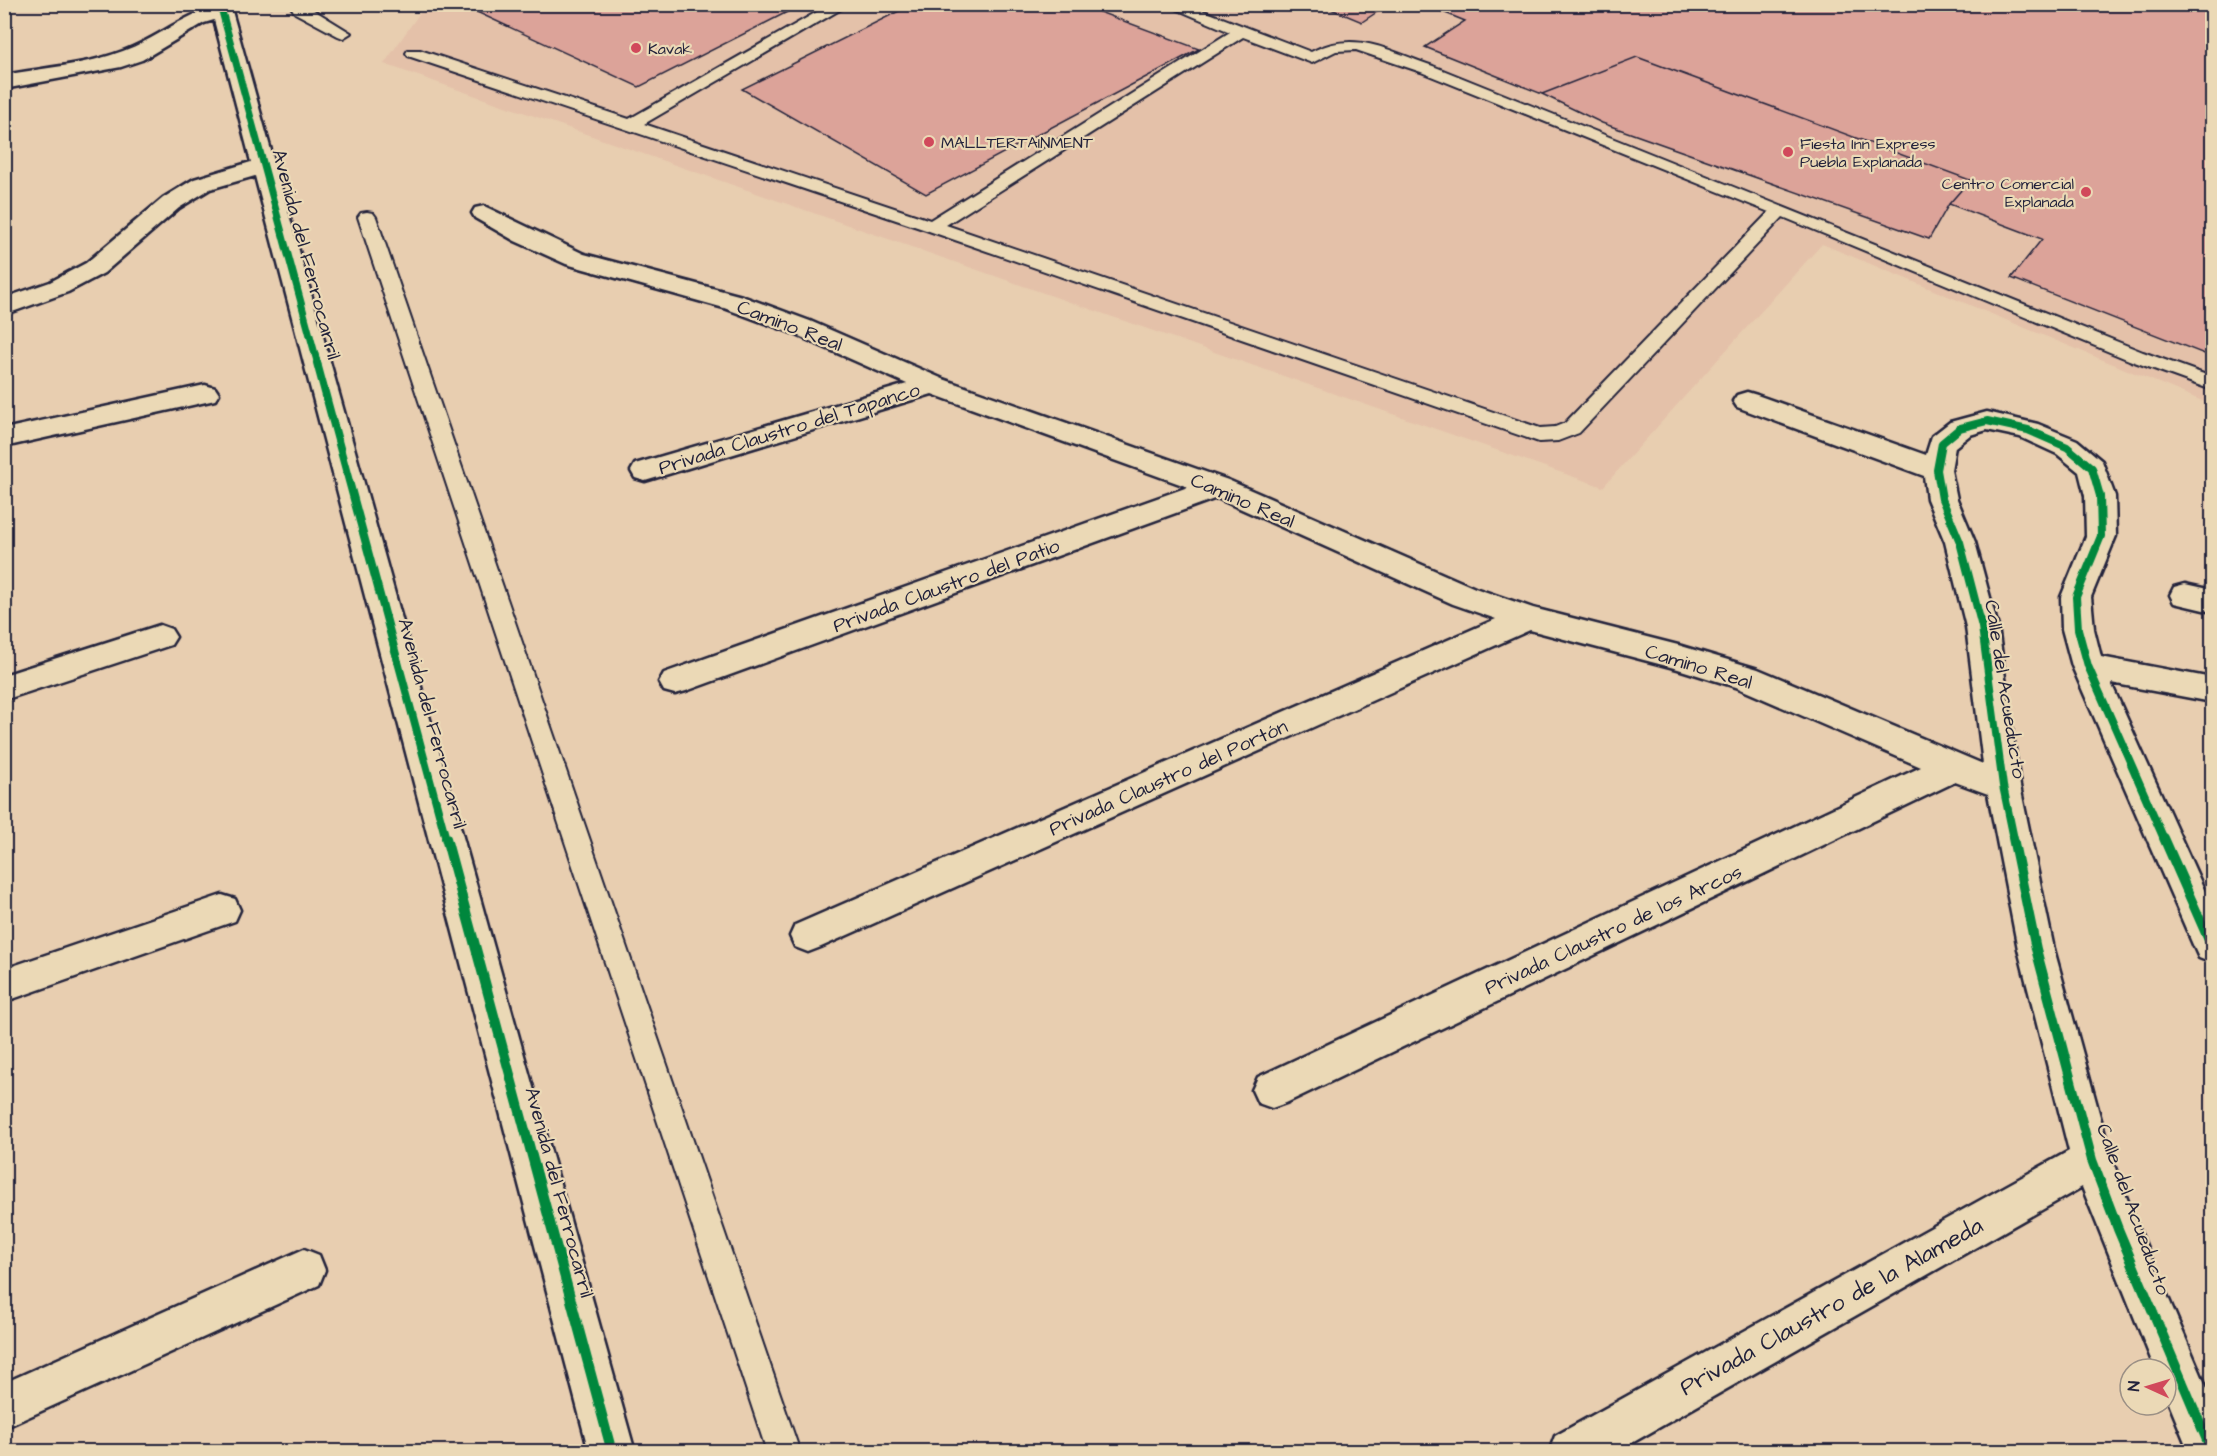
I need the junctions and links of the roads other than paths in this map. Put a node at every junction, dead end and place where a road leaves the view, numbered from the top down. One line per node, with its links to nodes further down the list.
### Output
1 (296, 4): 6 (lane)
2 (843, 4): 9 (lane)
3 (1172, 4): 5 (lane)
4 (221, 8): 8 (street); 10 (street, Avenida del Ferrocarril)
5 (1242, 31): 11 (lane); 14 (lane)
6 (343, 33)
7 (414, 53): 9 (lane)
8 (4, 82)
9 (633, 124): 14 (lane)
10 (264, 166): 15 (street); 43 (street, Avenida del Ferrocarril)
11 (1780, 210): 14 (lane); 16 (lane)
12 (484, 213): 19 (street, Camino Real)
13 (367, 217): 44 (lane)
14 (932, 226)
15 (4, 307)
16 (2136, 356): 17 (lane); 18 (lane); 21 (lane)
17 (2212, 370)
18 (2212, 384)
19 (933, 385): 25 (street, Privada Claustro del Tapanco); 26 (street, Camino Real)
20 (205, 393): 23 (street)
21 (2212, 395)
22 (1748, 401): 24 (street)
23 (4, 438)
24 (1937, 470): 29 (street, Calle del Acueducto); 34 (street, Calle del Acueducto)
25 (645, 471)
26 (1218, 487): 27 (street, Camino Real); 30 (street, Privada Claustro del Patio)
27 (1528, 618): 33 (street, Camino Real); 36 (street, Privada Claustro del Portón)
28 (160, 637): 31 (street)
29 (2088, 666): 32 (street); 37 (street, Calle del Acueducto)
30 (675, 682)
31 (4, 688)
32 (2212, 690)
33 (1954, 768): 34 (street, Camino Real); 39 (street, Privada Claustro de los Arcos)
34 (2003, 786): 40 (street, Calle del Acueducto)
35 (222, 910): 38 (street)
36 (808, 936)
37 (2212, 947)
38 (4, 986)
39 (1272, 1090)
40 (2092, 1160): 45 (street, Privada Claustro de la Alameda); 46 (street, Calle del Acueducto)
41 (304, 1270): 42 (street)
42 (4, 1406)
43 (612, 1452)
44 (784, 1452)
45 (1571, 1452)
46 (2212, 1452)

